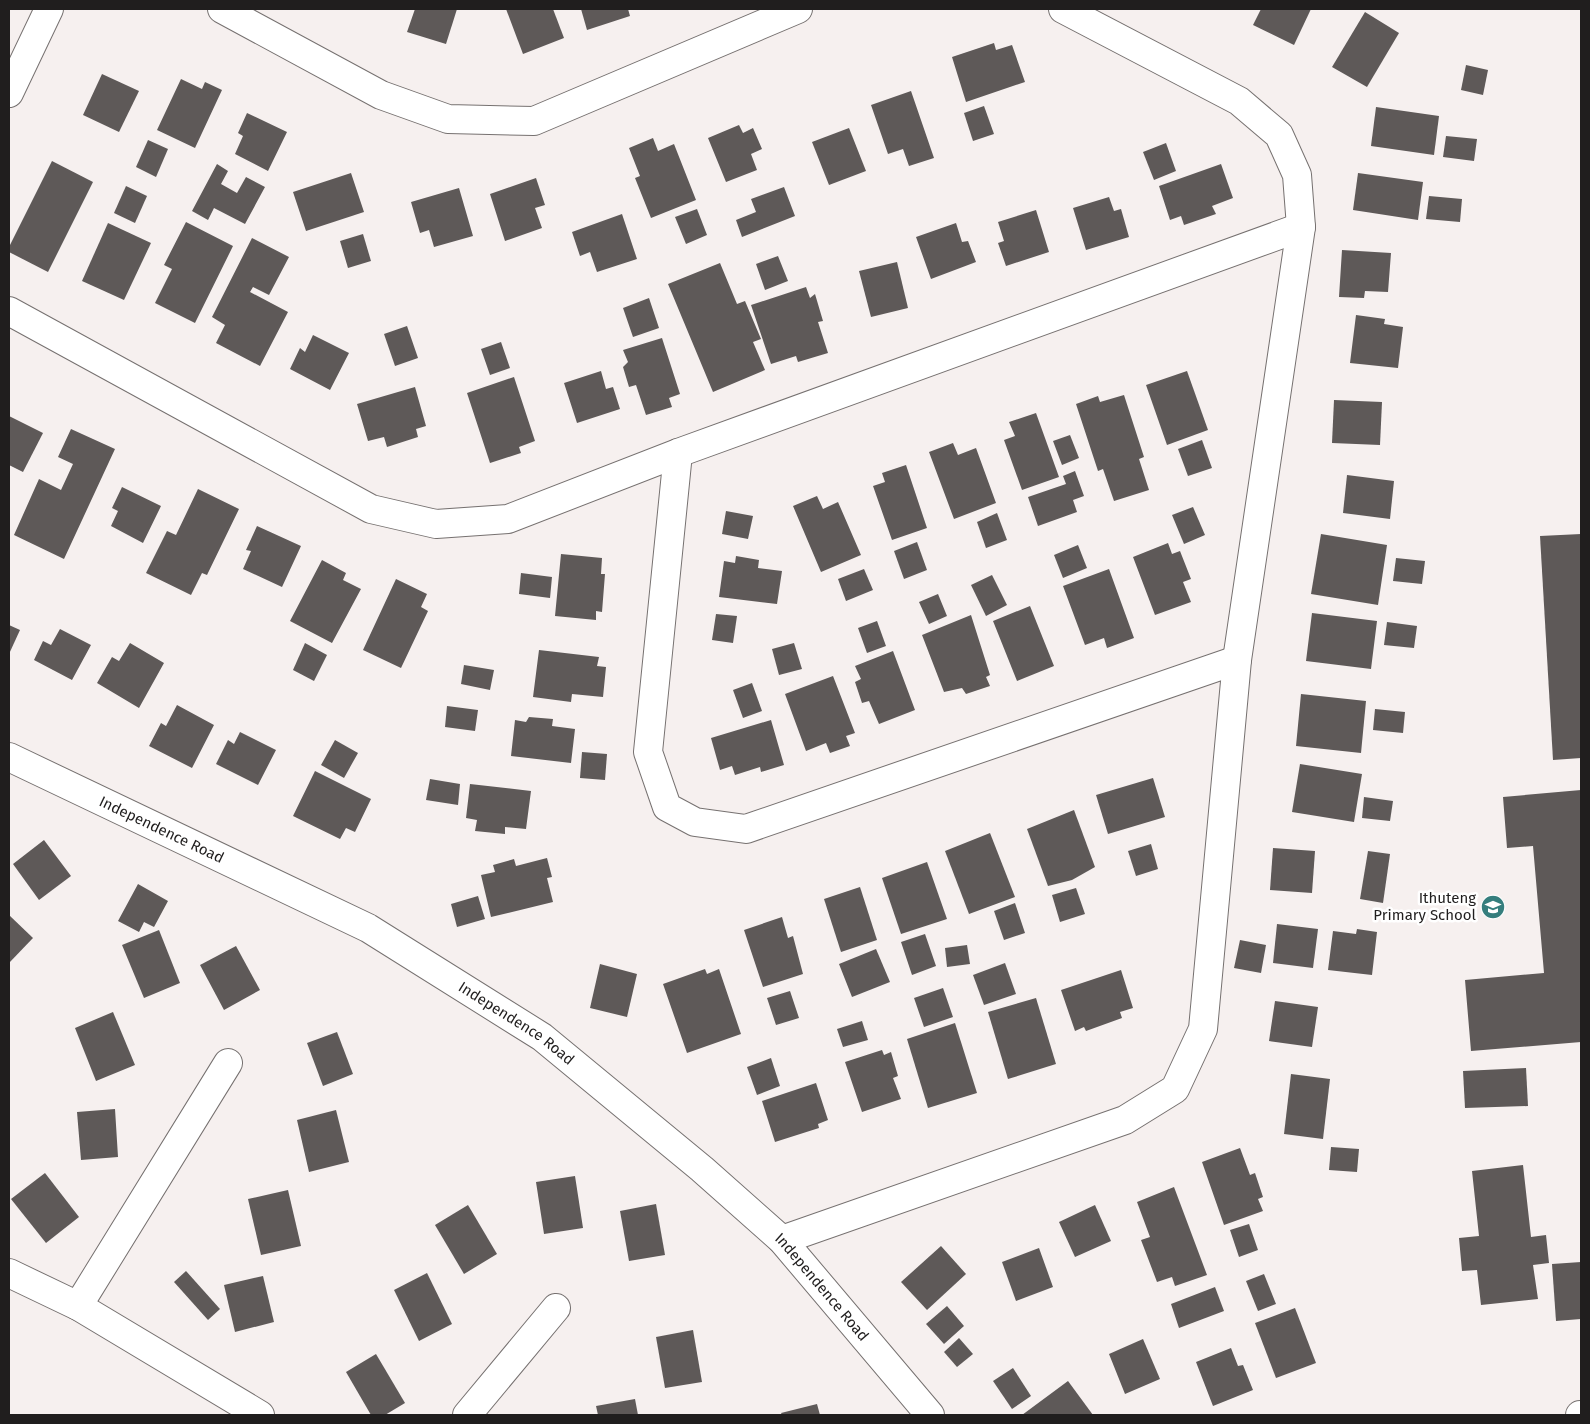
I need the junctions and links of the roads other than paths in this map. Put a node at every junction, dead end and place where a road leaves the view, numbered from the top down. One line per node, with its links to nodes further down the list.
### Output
1 (49, 9): 5 (street)
2 (222, 9): 3 (street)
3 (798, 9)
4 (1063, 9): 6 (street)
5 (9, 92)
6 (1301, 227): 8 (street); 9 (street)
7 (9, 311): 8 (street)
8 (678, 453): 9 (street)
9 (1237, 660): 12 (street)
10 (9, 757): 12 (street, Independence Road)
11 (228, 1063): 14 (street)
12 (782, 1240): 18 (street, Independence Road)
13 (9, 1273): 14 (street)
14 (78, 1306): 16 (street)
15 (556, 1308): 17 (street)
16 (260, 1415)
17 (467, 1415)
18 (930, 1415)

